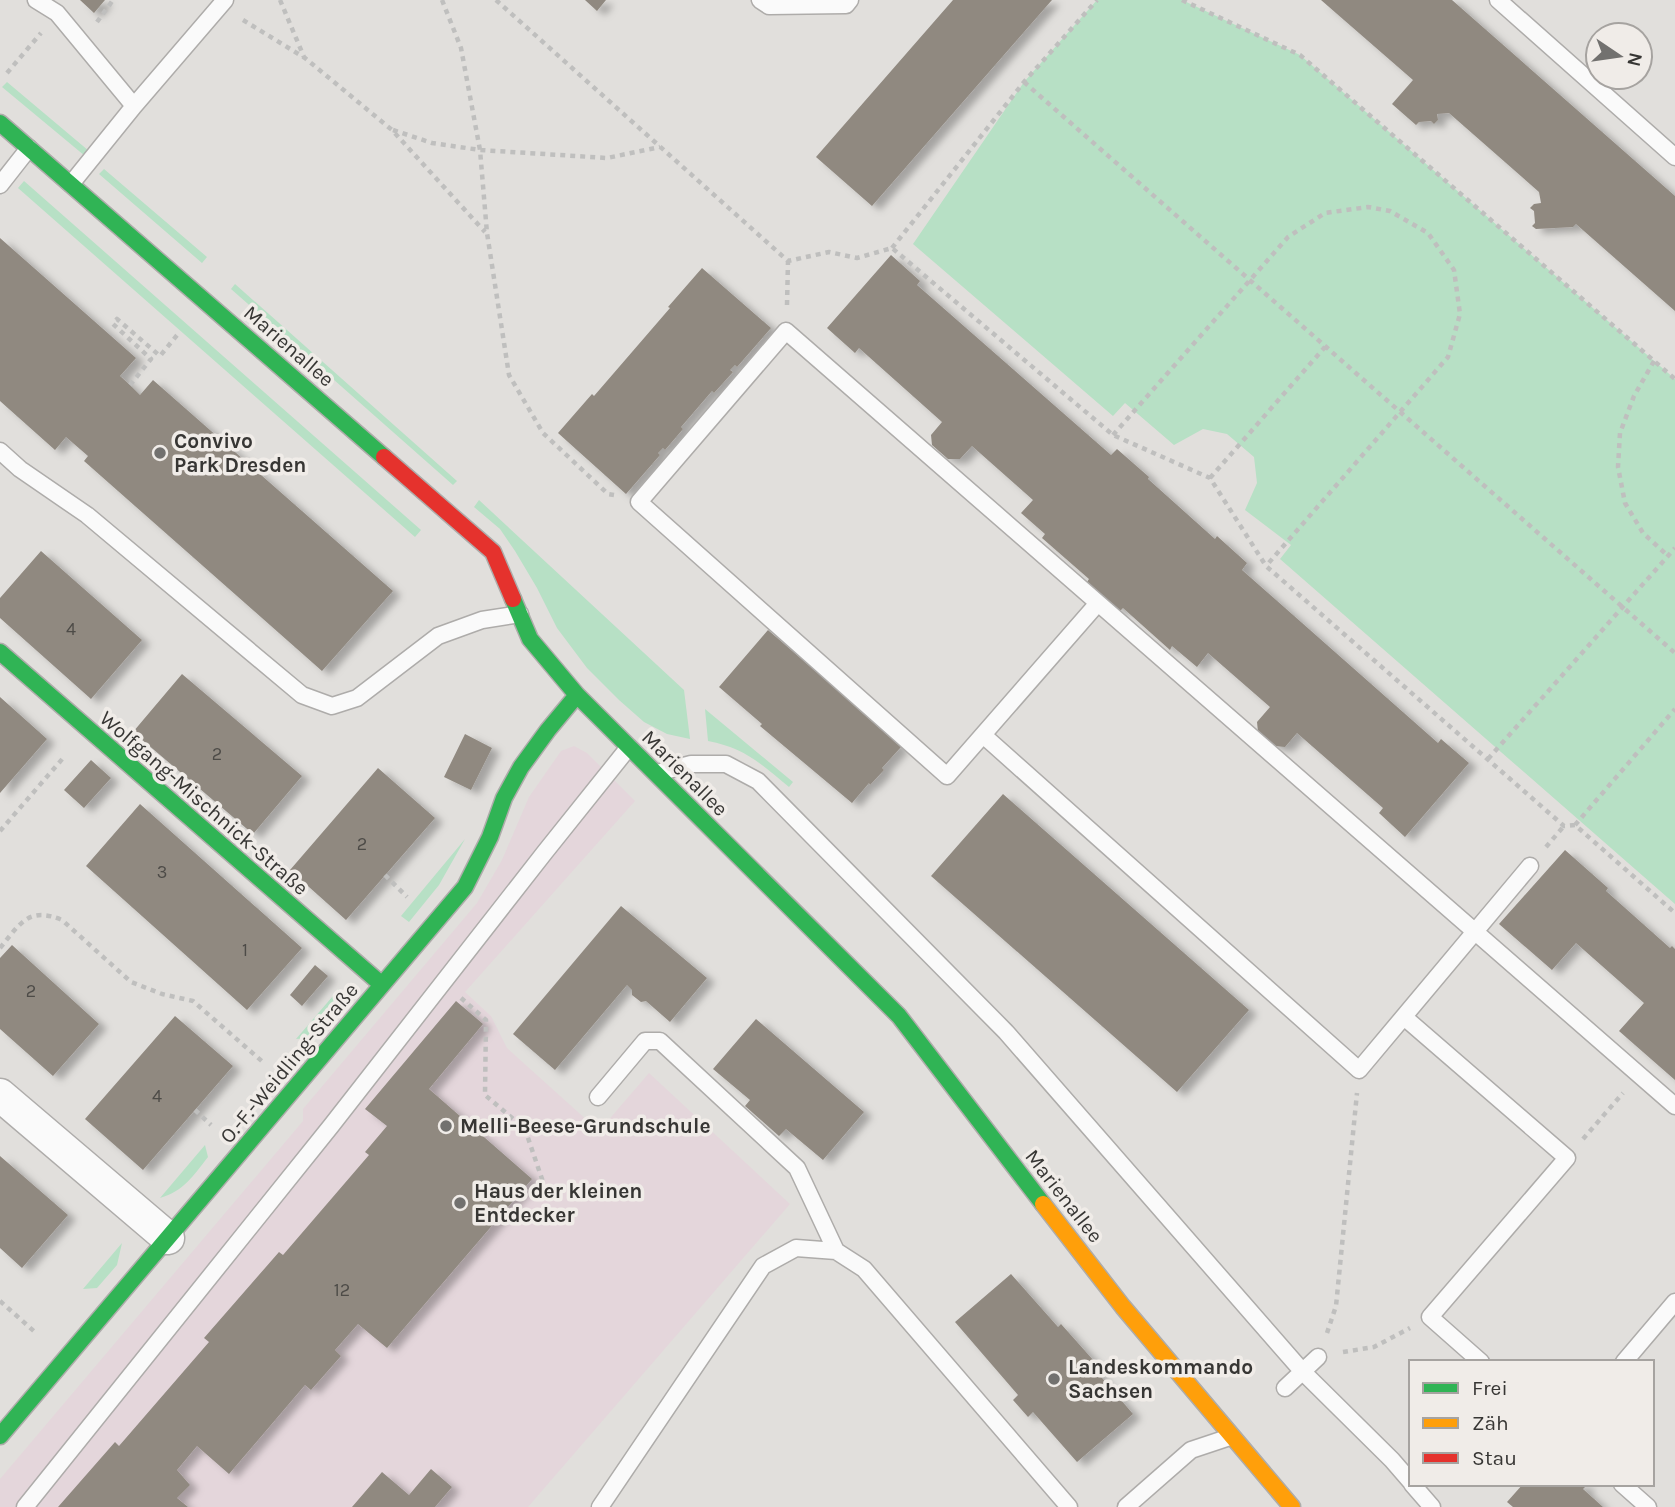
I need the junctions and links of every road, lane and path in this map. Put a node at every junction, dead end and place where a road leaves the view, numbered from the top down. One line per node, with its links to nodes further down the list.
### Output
1 (36, 0): 11 (lane)
2 (280, 0): 12 (path)
3 (442, 0): 20 (path)
4 (496, 0): 18 (path)
5 (760, 0): 6 (lane)
6 (850, 0)
7 (1097, 0): 14 (path)
8 (1182, 0): 33 (path)
9 (1498, 0): 21 (lane)
10 (223, 3): 12 (path); 15 (lane)
11 (57, 13): 13 (path); 15 (lane)
12 (305, 58): 17 (path)
13 (7, 72)
14 (1024, 82): 25 (path); 27 (path)
15 (134, 106): 22 (lane)
16 (0, 123): 19 (street, Marienallee)
17 (392, 130): 20 (path); 24 (path)
18 (661, 147): 20 (path); 26 (path)
19 (29, 148): 22 (street, Marienallee); 23 (lane)
20 (480, 150): 24 (path)
21 (1675, 157)
22 (71, 184): 46 (street, Marienallee)
23 (0, 185)
24 (487, 233): 40 (path)
25 (892, 248): 26 (path); 37 (path)
26 (789, 261): 28 (path)
27 (1250, 281): 30 (path); 36 (path); 37 (path)
28 (786, 331): 40 (lane); 44 (lane)
29 (178, 334): 31 (path)
30 (1325, 346): 36 (path); 39 (path)
31 (160, 356): 32 (path); 32 (path)
32 (151, 359): 35 (path)
33 (1654, 361): 34 (path); 42 (path)
34 (1675, 379)
35 (130, 385)
36 (1400, 412): 43 (path); 45 (path)
37 (1113, 435): 39 (path)
38 (0, 451): 46 (lane)
39 (1210, 478): 43 (path)
40 (639, 502): 52 (lane)
41 (1675, 548): 42 (path)
42 (1668, 556): 45 (path)
43 (1266, 566): 54 (path)
44 (1098, 603): 52 (lane); 62 (lane)
45 (1622, 607): 48 (path); 54 (path)
46 (520, 614): 49 (street, Marienallee)
47 (0, 652): 51 (street, Wolfgang-Mischnick-Straße)
48 (1675, 653)
49 (577, 695): 53 (street, Marienallee); 64 (street, O.-F.-Weidling-Straße)
50 (1675, 709): 56 (path)
51 (87, 730): 57 (path); 64 (street, Wolfgang-Mischnick-Straße)
52 (983, 735): 68 (lane)
53 (629, 747): 55 (street, Marienallee); 95 (lane)
54 (1488, 759): 56 (path)
55 (655, 773): 88 (lane); 91 (street, Marienallee)
56 (1574, 825): 61 (path)
57 (0, 831)
58 (1530, 866): 62 (lane)
59 (385, 875): 60 (path)
60 (408, 897)
61 (1675, 913)
62 (1475, 932): 66 (lane); 69 (lane)
63 (0, 948): 67 (path)
64 (381, 984): 77 (street, O.-F.-Weidling-Straße)
65 (459, 997): 76 (path)
66 (1404, 1017): 68 (lane); 75 (lane)
67 (264, 1062)
68 (1359, 1070): 81 (path)
69 (1639, 1074): 72 (lane); 75 (path)
70 (0, 1095): 77 (street)
71 (598, 1097): 78 (lane)
72 (1675, 1106)
73 (195, 1110): 74 (path)
74 (211, 1125)
75 (1567, 1158): 82 (lane)
76 (544, 1185)
77 (168, 1238): 90 (street, O.-F.-Weidling-Straße)
78 (836, 1251): 96 (lane); 97 (lane)
79 (0, 1301): 83 (path)
80 (1675, 1302): 87 (lane)
81 (1336, 1306)
82 (1430, 1317): 84 (path); 86 (lane)
83 (36, 1333)
84 (1374, 1347)
85 (1318, 1357): 88 (lane)
86 (1479, 1360)
87 (1626, 1360)
88 (1303, 1371): 89 (lane); 92 (lane)
89 (1285, 1388)
90 (0, 1436)
91 (1233, 1436): 98 (lane); 99 (street, Marienallee)
92 (1409, 1480)
93 (1414, 1486): 100 (lane)
94 (1624, 1486): 101 (lane)
95 (25, 1507)
96 (600, 1507)
97 (1069, 1507)
98 (1126, 1507)
99 (1292, 1507)
100 (1432, 1507)
101 (1648, 1507)

